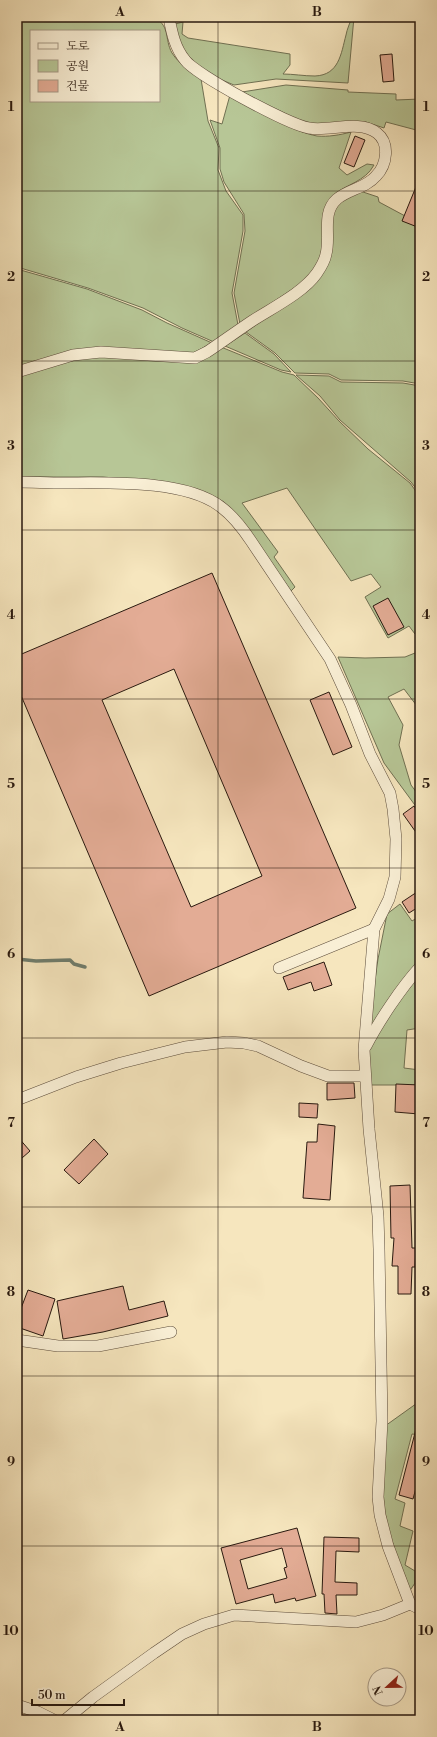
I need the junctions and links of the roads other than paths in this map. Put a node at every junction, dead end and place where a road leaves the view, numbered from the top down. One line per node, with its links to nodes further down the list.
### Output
1 (167, 17): 2 (street)
2 (17, 372)
3 (17, 482): 4 (street)
4 (374, 929): 6 (street); 7 (street)
5 (420, 967): 7 (street)
6 (279, 968)
7 (364, 1050): 8 (street)
8 (365, 1076): 9 (street); 12 (street)
9 (17, 1100)
10 (171, 1332): 11 (street)
11 (17, 1340)
12 (415, 1606): 15 (street)
13 (17, 1705): 14 (street)
14 (54, 1720)
15 (65, 1720)

